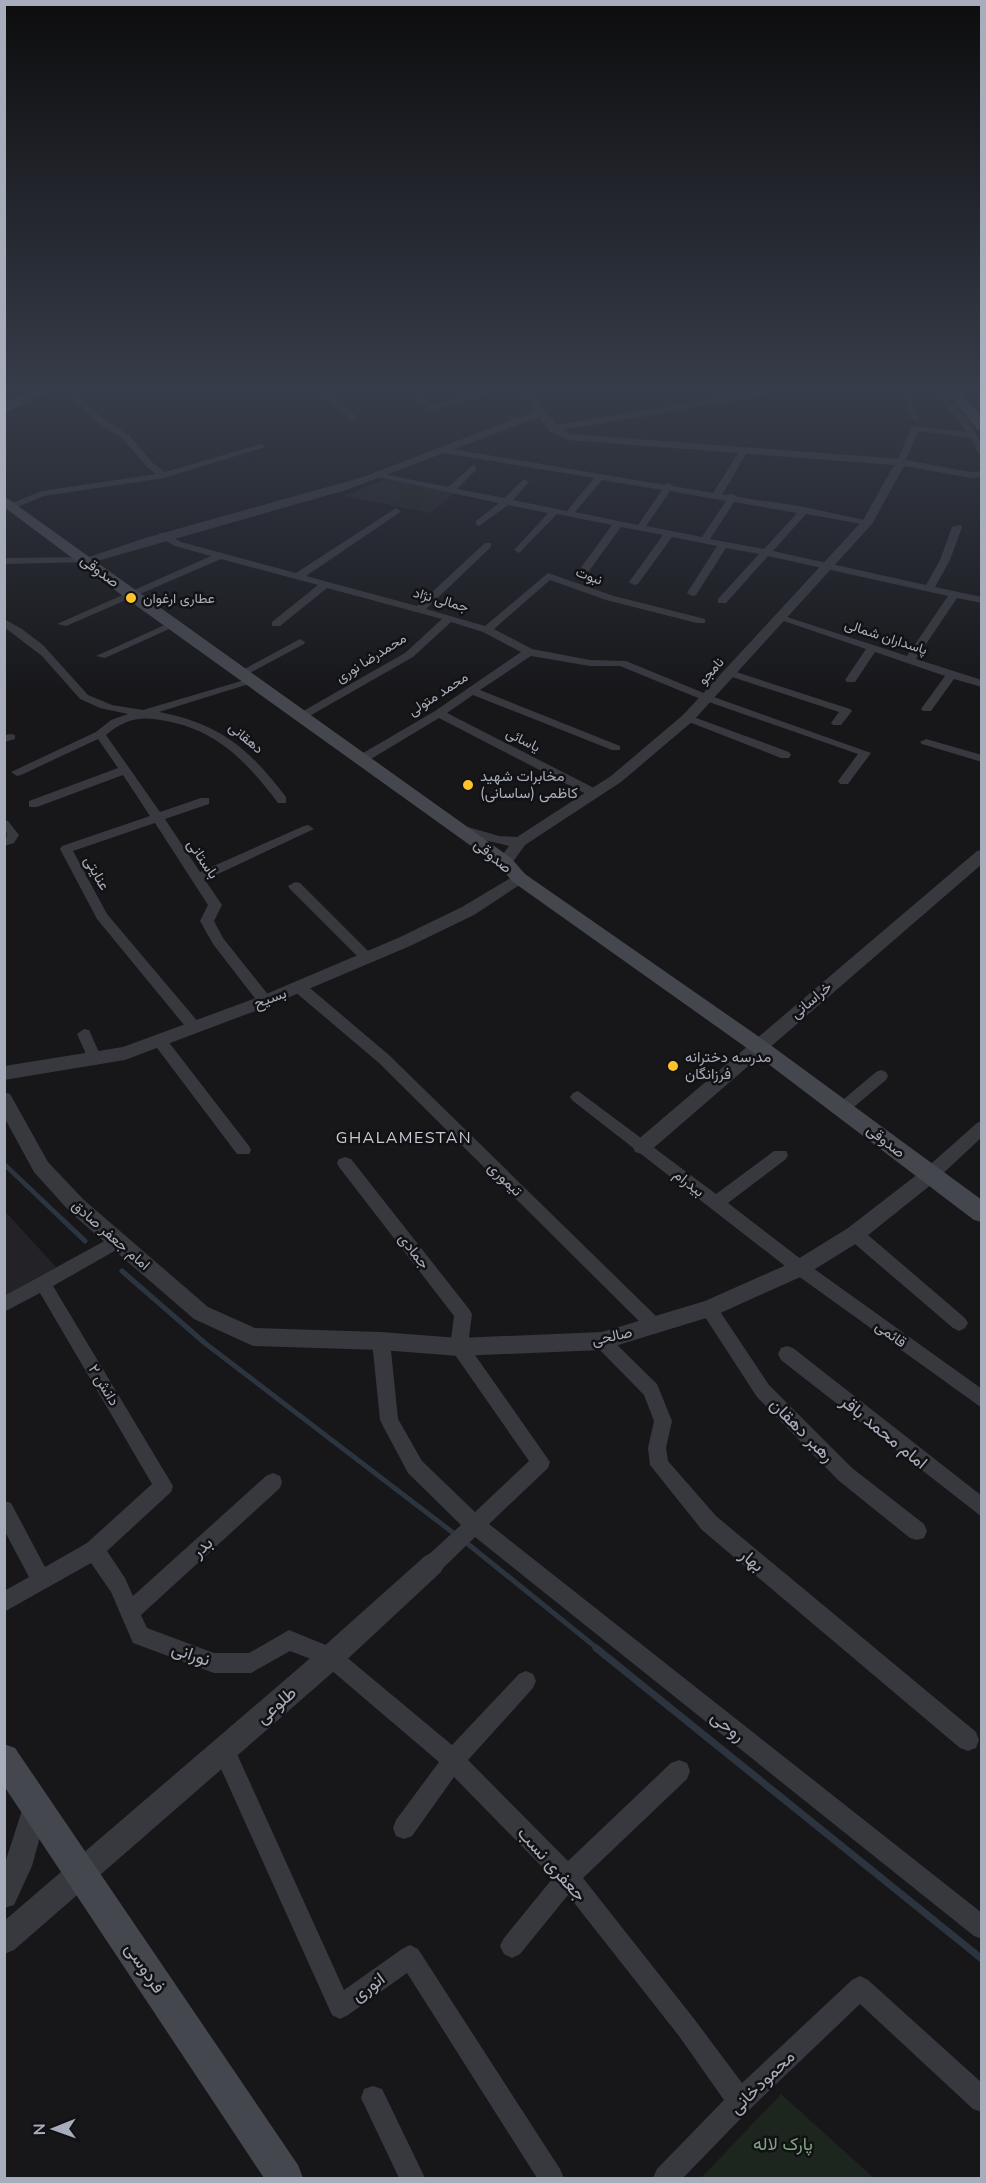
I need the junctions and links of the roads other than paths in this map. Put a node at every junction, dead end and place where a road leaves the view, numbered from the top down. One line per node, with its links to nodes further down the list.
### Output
1 (49, 493): 11 (street)
2 (323, 493): 22 (street)
3 (463, 493): 10 (street)
4 (514, 493): 10 (street)
5 (587, 493): 15 (street)
6 (664, 493): 20 (street)
7 (709, 493): 9 (street)
8 (884, 493): 16 (street, نامجو)
9 (733, 497): 12 (street); 23 (street)
10 (506, 502): 14 (street); 17 (street)
11 (8, 503): 29 (main road, صدوقی)
12 (805, 510): 16 (street); 27 (street)
13 (396, 511): 33 (street)
14 (555, 511): 15 (street); 26 (street)
15 (569, 514): 18 (street)
16 (868, 522): 31 (street, نامجو)
17 (479, 523)
18 (618, 524): 20 (street); 32 (street)
19 (957, 527): 36 (street)
20 (640, 528): 21 (street)
21 (669, 534): 23 (street); 35 (street)
22 (162, 536): 28 (street, جمالی نژاد); 29 (street)
23 (704, 541): 25 (street)
24 (488, 545): 42 (street)
25 (723, 545): 27 (street); 37 (street)
26 (519, 550)
27 (767, 553): 31 (street); 41 (street)
28 (221, 555): 33 (street, جمالی نژاد); 39 (street)
29 (86, 560): 30 (street); 39 (main road, صدوقی)
30 (4, 561)
31 (825, 566): 36 (street); 44 (street, نامجو)
32 (585, 569)
33 (300, 575): 34 (street, جمالی نژاد)
34 (327, 582): 42 (street, جمالی نژاد); 48 (street)
35 (634, 582)
36 (929, 588): 38 (street)
37 (692, 593)
38 (954, 594): 40 (street); 57 (street)
39 (132, 596): 47 (street); 49 (main road, صدوقی)
40 (981, 600)
41 (722, 601)
42 (419, 610): 43 (street, جمالی نژاد)
43 (449, 618): 51 (street, جمالی نژاد); 68 (street, محمدرضا نوری)
44 (780, 618): 54 (street, پاسداران شمالی); 58 (street, نامجو)
45 (701, 621): 51 (street, نبوت)
46 (4, 622): 50 (street, دهقانی)
47 (62, 624)
48 (276, 624)
49 (173, 625): 56 (street); 60 (main road, صدوقی)
50 (19, 630): 52 (street); 66 (street, دهقانی)
51 (487, 630): 55 (street, جمالی نژاد)
52 (4, 635)
53 (300, 642): 60 (street)
54 (872, 648): 57 (street, پاسداران شمالی); 61 (street)
55 (529, 652): 63 (street, محمد متولی); 64 (street, جمالی نژاد)
56 (101, 656)
57 (910, 660): 59 (street, پاسداران شمالی)
58 (730, 673): 64 (street, نامجو); 70 (street)
59 (951, 674): 62 (street, پاسداران شمالی); 65 (street)
60 (247, 677): 66 (street); 68 (main road, صدوقی)
61 (851, 680)
62 (980, 680)
63 (473, 691): 67 (street, محمد متولی); 73 (street)
64 (707, 698): 69 (street, نامجو); 79 (street, جمالی نژاد)
65 (927, 709)
66 (141, 713): 71 (street); 81 (street, دهقانی)
67 (439, 713): 75 (street, محمد متولی); 80 (street, یاسائی)
68 (302, 716): 75 (main road, صدوقی)
69 (688, 718): 74 (street); 80 (street, نامجو)
70 (837, 723)
71 (100, 734): 77 (street, باستانی); 78 (street)
72 (926, 742): 76 (street)
73 (616, 748)
74 (785, 755)
75 (362, 759): 87 (main road, صدوقی)
76 (981, 759)
77 (126, 770): 83 (street); 84 (street, باستانی)
78 (17, 772)
79 (844, 782)
80 (594, 793): 89 (street, نامجو)
81 (282, 800)
82 (205, 801): 84 (street, عنایتی)
83 (33, 804)
84 (157, 815): 92 (street, باستانی); 98 (street, عنایتی)
85 (4, 824): 88 (street)
86 (308, 829): 92 (street)
87 (461, 830): 89 (street); 91 (main road, صدوقی)
88 (8, 840)
89 (520, 842): 91 (street, نامجو)
90 (981, 855): 101 (street, خراسانی)
91 (505, 862): 93 (main road, صدوقی)
92 (197, 878): 97 (street, باستانی)
93 (519, 878): 95 (street, بسیح); 101 (main road, صدوقی)
94 (295, 886): 95 (street)
95 (368, 959): 96 (street, بسیح)
96 (299, 987): 97 (street, بسیح); 123 (street, تیموری)
97 (265, 1001): 98 (street, بسیح)
98 (194, 1027): 100 (street, بسیح)
99 (84, 1034): 102 (street)
100 (159, 1040): 102 (street, بسیح); 110 (street)
101 (758, 1046): 107 (main road, صدوقی); 109 (street, خراسانی)
102 (95, 1059): 103 (street, بسیح)
103 (4, 1073)
104 (881, 1076): 107 (street)
105 (578, 1097): 109 (street, بیدرام)
106 (4, 1099): 117 (street, امام جعفر صادق)
107 (843, 1108): 113 (main road, صدوقی)
108 (981, 1127): 113 (street)
109 (642, 1147): 114 (street, بیدرام)
110 (243, 1150)
111 (780, 1155): 114 (street)
112 (345, 1163): 127 (street, جمادی)
113 (930, 1175): 115 (main road, صدوقی); 116 (street, صالحی)
114 (716, 1203): 118 (street, بیدرام)
115 (981, 1213)
116 (855, 1234): 118 (street, صالحی); 122 (street)
117 (119, 1240): 119 (street); 124 (street, امام جعفر صادق)
118 (800, 1268): 121 (street, صالحی); 129 (street, قائمی)
119 (43, 1284): 120 (street); 135 (street, دانش ۲)
120 (4, 1305)
121 (709, 1309): 123 (street, صالحی); 134 (street, رهبر دهقان)
122 (959, 1323)
123 (655, 1326): 126 (street, صالحی)
124 (253, 1337): 125 (street, صالحی)
125 (381, 1341): 127 (street, صالحی); 133 (street, روحی)
126 (602, 1341): 127 (street, صالحی); 142 (street, بهار)
127 (459, 1347): 133 (street, طلوعی)
128 (787, 1354): 131 (street, امام محمد باقر)
129 (981, 1400)
130 (273, 1482): 139 (street, بدر)
131 (981, 1508)
132 (4, 1510): 137 (street)
133 (474, 1524): 136 (street, طلوعی); 152 (street, روحی)
134 (917, 1531)
135 (94, 1550): 137 (street); 139 (street, نورانی)
136 (433, 1564): 140 (street, طلوعی)
137 (41, 1580): 138 (street)
138 (4, 1602)
139 (130, 1612): 140 (street, نورانی)
140 (331, 1657): 143 (street, طلوعی); 145 (street, جعفری نسب)
141 (526, 1681): 145 (street)
142 (968, 1740)
143 (224, 1751): 149 (street, طلوعی); 160 (street, انوری)
144 (4, 1759): 147 (main road, فردوسی)
145 (453, 1760): 148 (street); 150 (street, جعفری نسب)
146 (679, 1771): 150 (street)
147 (36, 1803): 149 (main road, فردوسی); 151 (street)
148 (404, 1828)
149 (81, 1871): 153 (street, طلوعی); 158 (main road, فردوسی)
150 (568, 1877): 154 (street); 157 (street, جعفری نسب)
151 (4, 1895)
152 (981, 1928)
153 (4, 1941)
154 (512, 1946)
155 (373, 2097): 159 (street)
156 (981, 2100): 157 (street, محمودخانی)
157 (740, 2101): 161 (street, محمودخانی)
158 (276, 2174)
159 (412, 2178)
160 (551, 2178)
161 (666, 2178)

